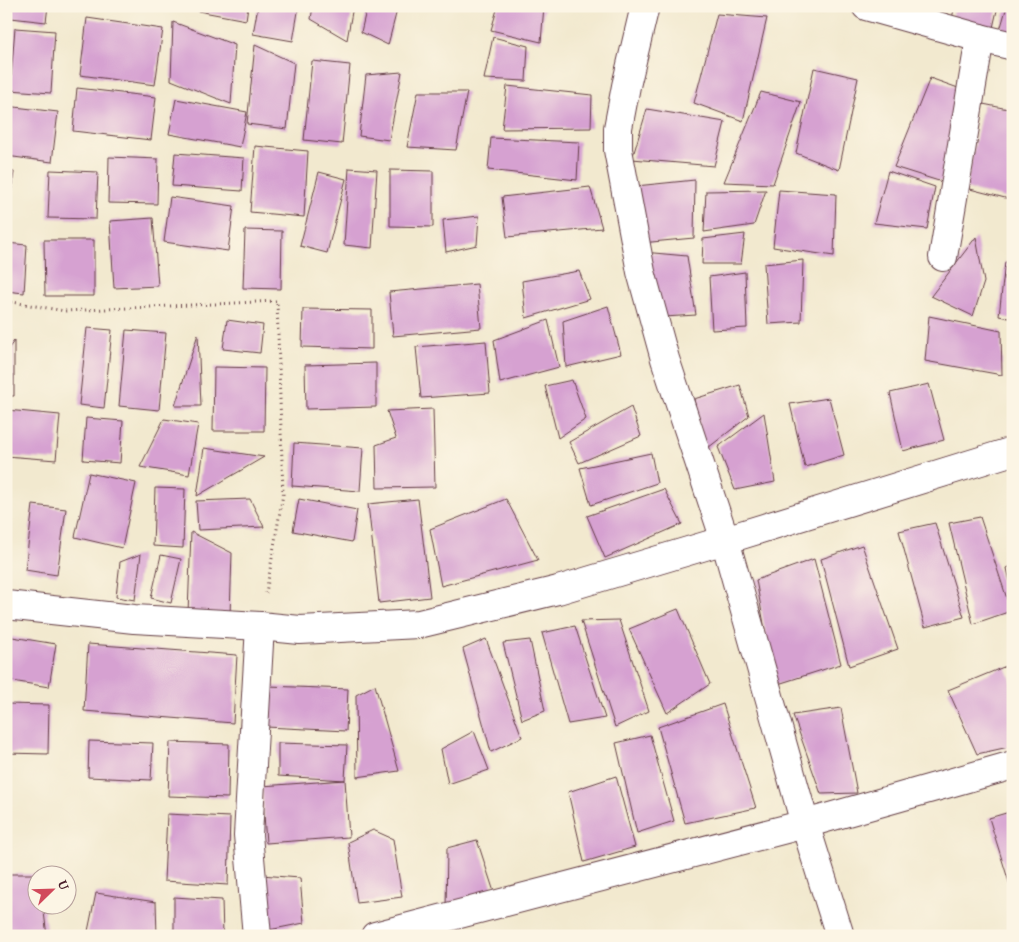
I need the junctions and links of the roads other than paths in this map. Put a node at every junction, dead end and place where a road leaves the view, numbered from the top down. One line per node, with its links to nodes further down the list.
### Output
1 (645, 6): 7 (street)
2 (866, 6): 3 (street)
3 (980, 38): 4 (street); 5 (street)
4 (1013, 46)
5 (943, 257)
6 (1013, 451): 7 (street)
7 (725, 540): 9 (street); 11 (street)
8 (6, 605): 9 (street)
9 (260, 626): 12 (street)
10 (1013, 765): 11 (street)
11 (805, 824): 13 (street); 14 (street)
12 (256, 936)
13 (375, 936)
14 (840, 936)

